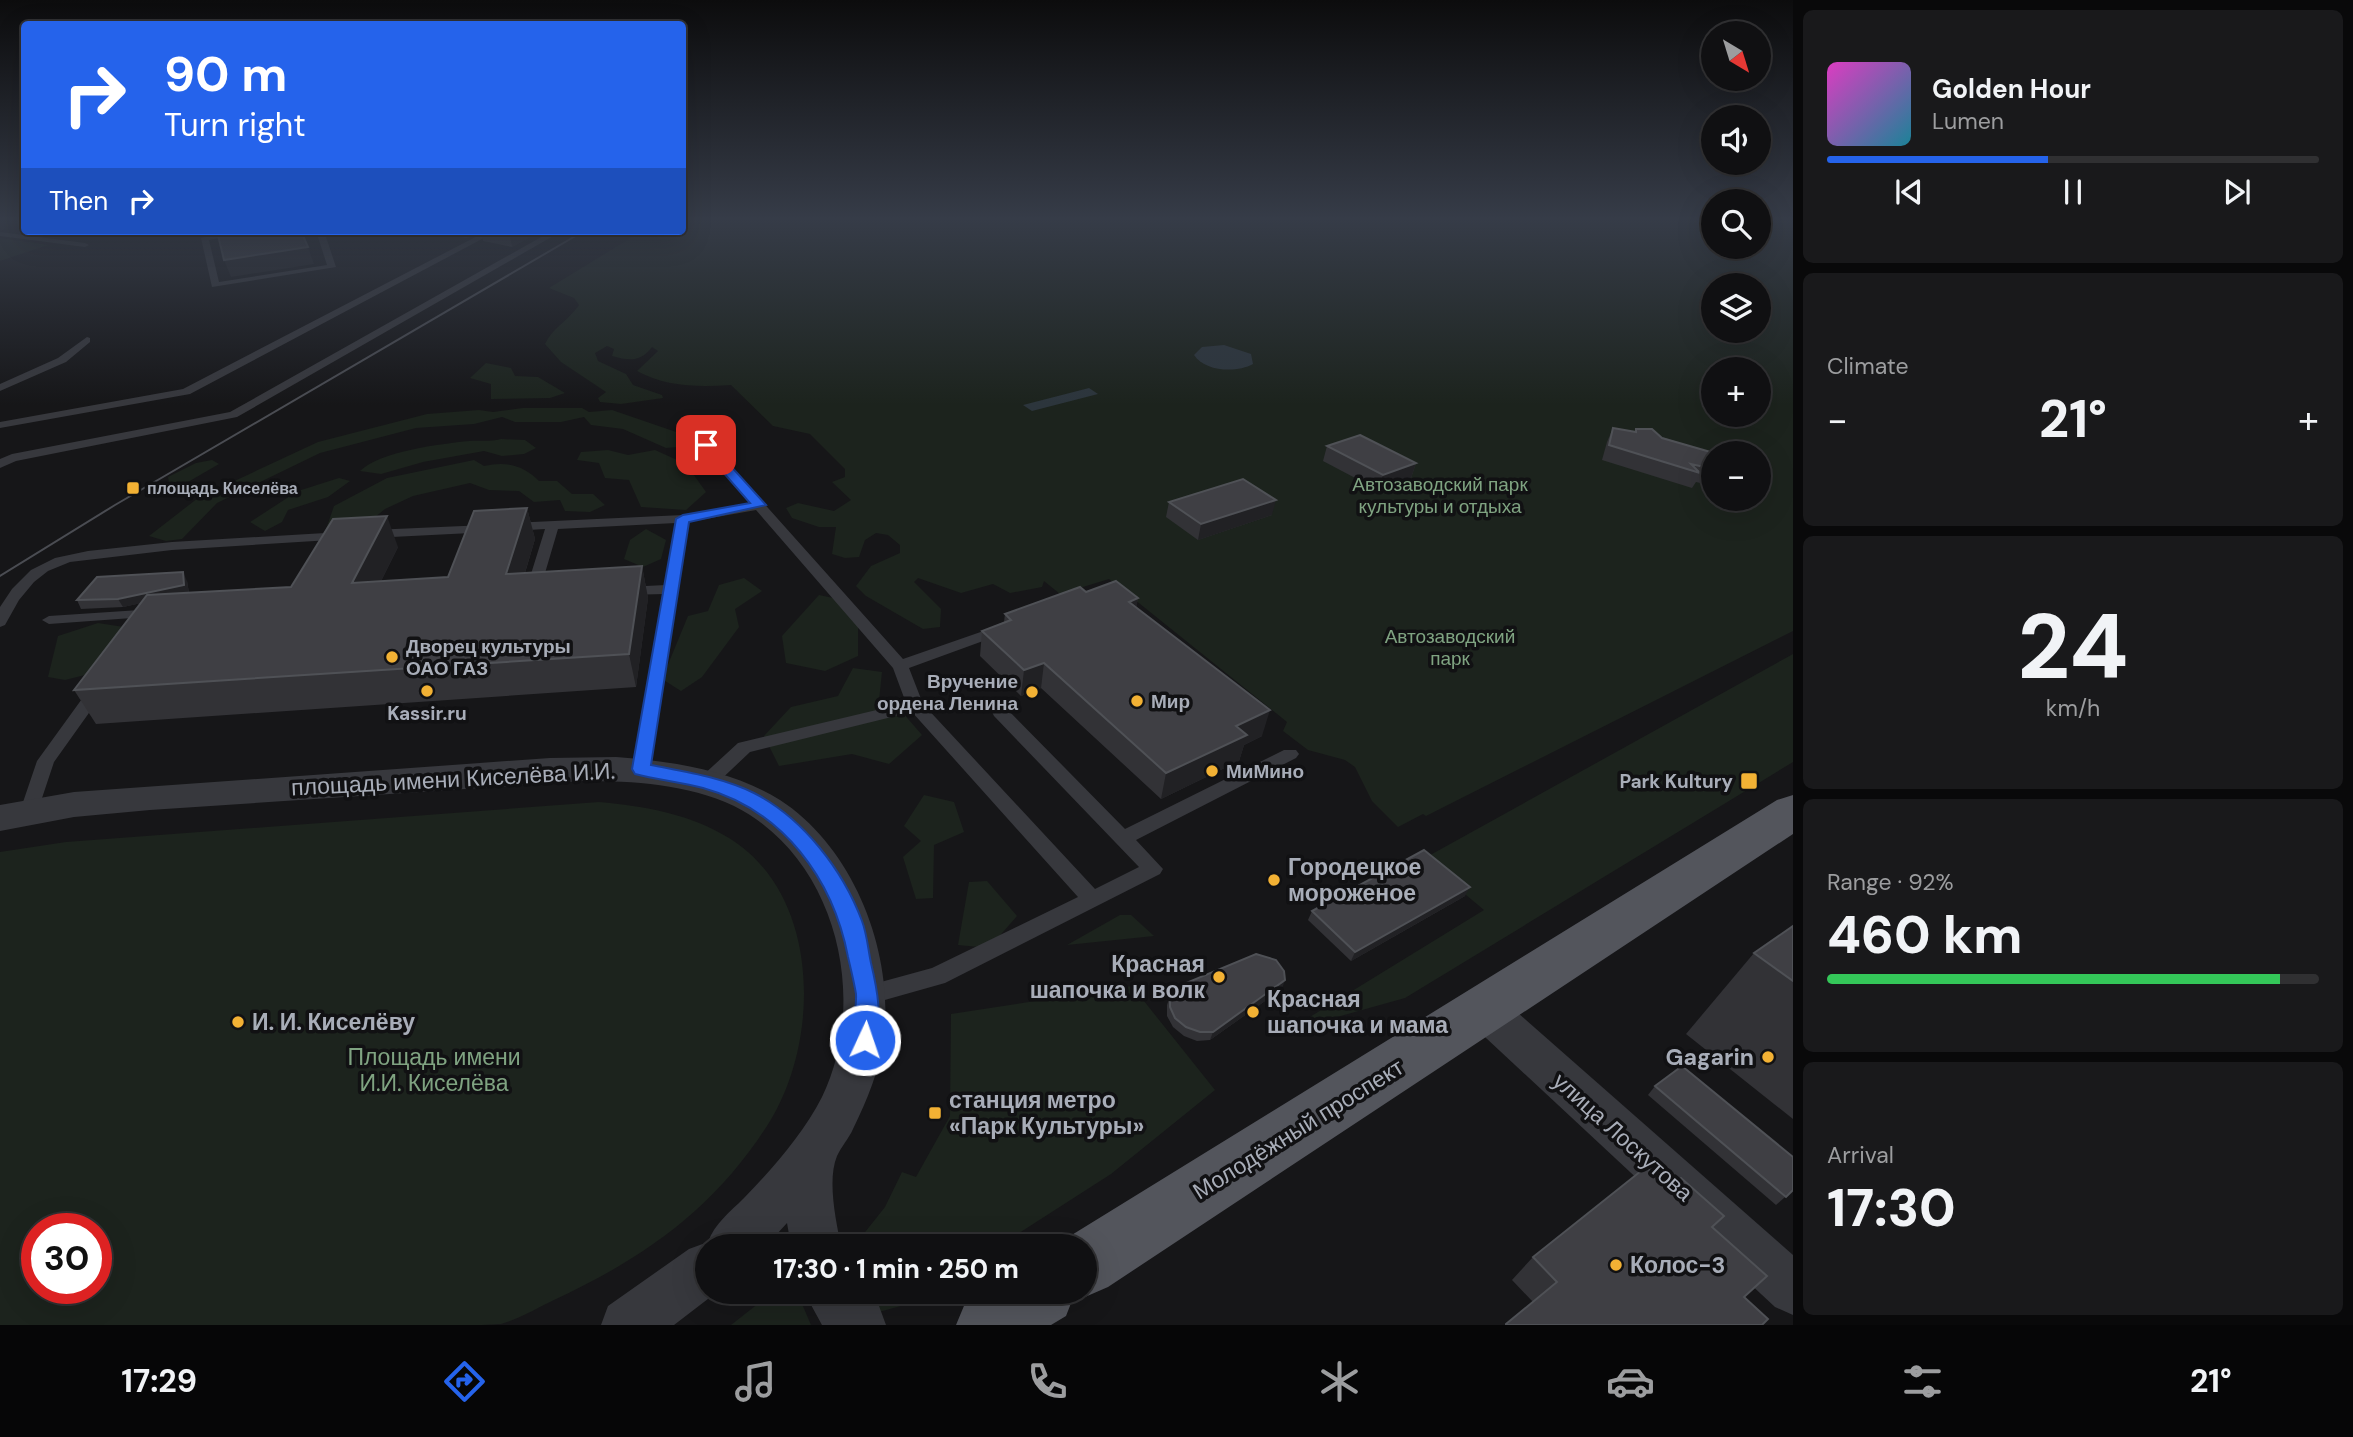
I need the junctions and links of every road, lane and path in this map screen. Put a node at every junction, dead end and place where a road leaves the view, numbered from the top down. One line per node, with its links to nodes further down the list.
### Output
1 (214, 282): 2 (lane)
2 (236, 282)
3 (395, 282): 9 (lane)
4 (468, 282): 11 (lane)
5 (87, 340): 7 (lane)
6 (0, 372): 7 (lane)
7 (24, 377): 8 (lane)
8 (0, 388)
9 (0, 425)
10 (706, 445): 12 (lane)
11 (0, 464)
12 (760, 505): 13 (lane); 24 (lane)
13 (683, 519): 14 (lane); 17 (lane)
14 (553, 525): 15 (lane); 19 (lane)
15 (351, 536): 16 (lane); 21 (lane)
16 (325, 557)
17 (673, 589): 18 (lane); 29 (lane)
18 (609, 592)
19 (544, 595)
20 (50, 620): 23 (lane)
21 (0, 622)
22 (1019, 623): 24 (lane)
23 (138, 633)
24 (900, 666): 26 (lane)
25 (108, 676): 32 (lane)
26 (916, 706): 30 (lane); 34 (lane)
27 (1000, 712): 33 (lane)
28 (1290, 754): 33 (lane)
29 (641, 769): 30 (street, площадь имени Киселёва И.И.); 32 (street, площадь имени Киселёва И.И.)
30 (707, 782): 35 (street, площадь имени Киселёва И.И.)
31 (1793, 812): 36 (main road, Молодёжный проспект)
32 (15, 814)
33 (1123, 838): 34 (lane)
34 (1092, 899): 35 (lane)
35 (867, 995): 37 (street, площадь имени Киселёва И.И.)
36 (1486, 1011): 40 (main road, Молодёжный проспект); 42 (street, улица Лоскутова)
37 (813, 1154): 38 (street, площадь имени Киселёва И.И.); 39 (street)
38 (743, 1234)
39 (814, 1234)
40 (1097, 1256)
41 (695, 1276): 45 (street)
42 (1793, 1289)
43 (838, 1304): 46 (street)
44 (1023, 1304): 47 (main road)
45 (627, 1325)
46 (860, 1325)
47 (990, 1325)

